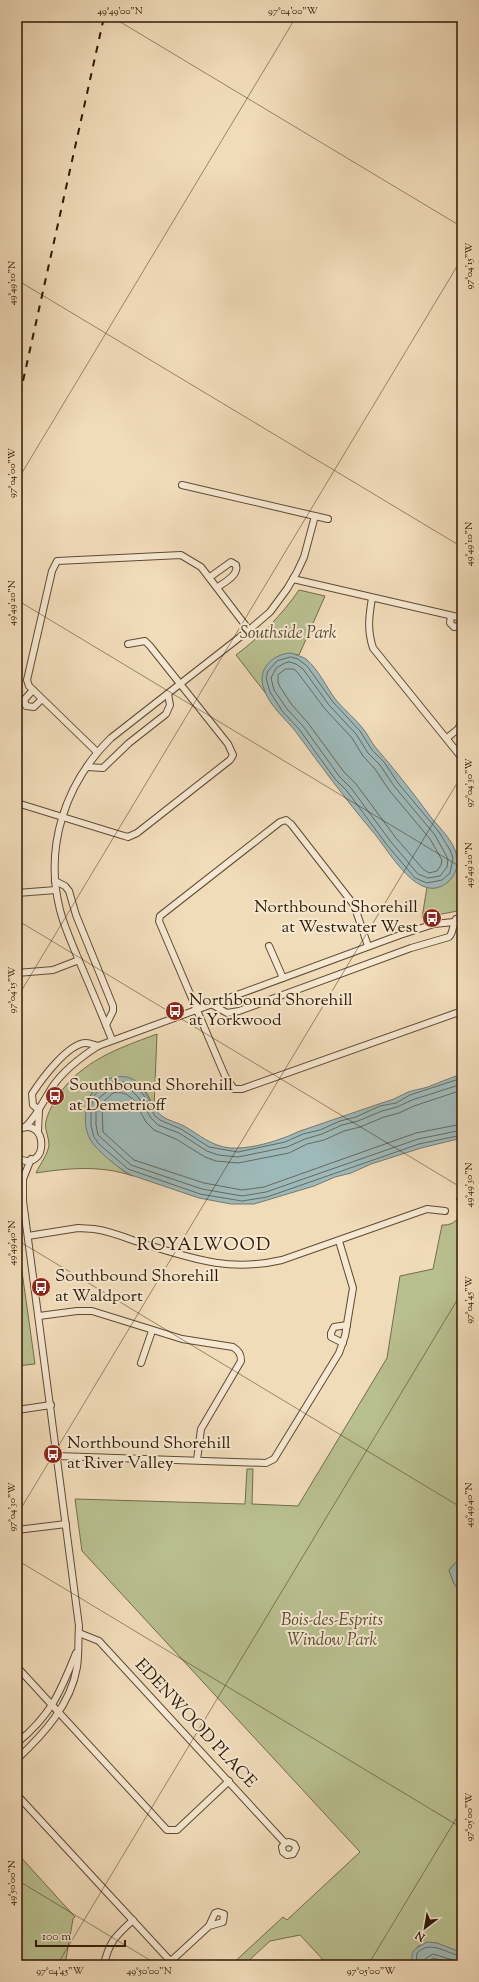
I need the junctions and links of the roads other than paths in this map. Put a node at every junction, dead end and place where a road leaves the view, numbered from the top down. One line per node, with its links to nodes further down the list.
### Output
1 (182, 486): 2 (street)
2 (315, 516): 3 (street); 5 (street)
3 (328, 519)
4 (210, 577): 6 (street); 6 (street); 14 (street)
5 (293, 579): 7 (street); 11 (street)
6 (218, 587): 11 (street)
7 (372, 598): 8 (street); 19 (street)
8 (450, 616): 9 (street); 10 (street)
9 (462, 618)
10 (462, 625)
11 (249, 630): 13 (street)
12 (128, 644): 13 (street)
13 (180, 684): 15 (street); 24 (street)
14 (33, 690): 16 (street); 16 (street)
15 (168, 694): 20 (street); 22 (street)
16 (42, 699): 20 (street)
17 (462, 722): 18 (street)
18 (460, 729): 19 (street)
19 (447, 738): 21 (street)
20 (97, 752): 22 (street)
21 (462, 758)
22 (87, 767): 24 (street)
23 (17, 803): 24 (street)
24 (62, 817): 25 (street)
25 (55, 881): 26 (street); 39 (street)
26 (56, 890): 27 (street); 33 (street)
27 (17, 893)
28 (462, 918): 29 (street)
29 (454, 922): 30 (street); 32 (street); 36 (street)
30 (462, 926)
31 (269, 946): 35 (street)
32 (368, 946): 35 (street); 37 (street)
33 (79, 960): 34 (street); 39 (street)
34 (17, 973)
35 (283, 978): 36 (street)
36 (211, 1004): 37 (street)
37 (197, 1009): 38 (street); 40 (street)
38 (462, 1011)
39 (106, 1025): 40 (street)
40 (112, 1040): 41 (street)
41 (98, 1046): 42 (street); 42 (street)
42 (39, 1110): 43 (street); 45 (street)
43 (25, 1127): 44 (street); 45 (street)
44 (17, 1130)
45 (38, 1132): 47 (street)
46 (17, 1158): 47 (street); 48 (street)
47 (31, 1160): 48 (street)
48 (23, 1179): 50 (street)
49 (445, 1211): 51 (street)
50 (28, 1236): 51 (street); 52 (street)
51 (339, 1241): 53 (street)
52 (39, 1316): 54 (street); 57 (street)
53 (347, 1325): 55 (street); 55 (street)
54 (152, 1330): 56 (street); 60 (street)
55 (343, 1343): 60 (street)
56 (141, 1363)
57 (51, 1405): 58 (street); 59 (street)
58 (17, 1410)
59 (57, 1456): 60 (street); 61 (street)
60 (197, 1460)
61 (66, 1524): 62 (street); 63 (street)
62 (17, 1530)
63 (79, 1633): 64 (street); 70 (street, EDENWOOD PLACE)
64 (78, 1648): 66 (street); 67 (street)
65 (17, 1667): 66 (street)
66 (52, 1706): 67 (street); 68 (street)
67 (59, 1713): 69 (street); 70 (street)
68 (17, 1743)
69 (17, 1759)
70 (229, 1781): 72 (street, EDENWOOD PLACE)
71 (17, 1795): 73 (street)
72 (285, 1843)
73 (133, 1920): 75 (street); 76 (street)
74 (209, 1926): 76 (street)
75 (106, 1963)
76 (172, 1963)

